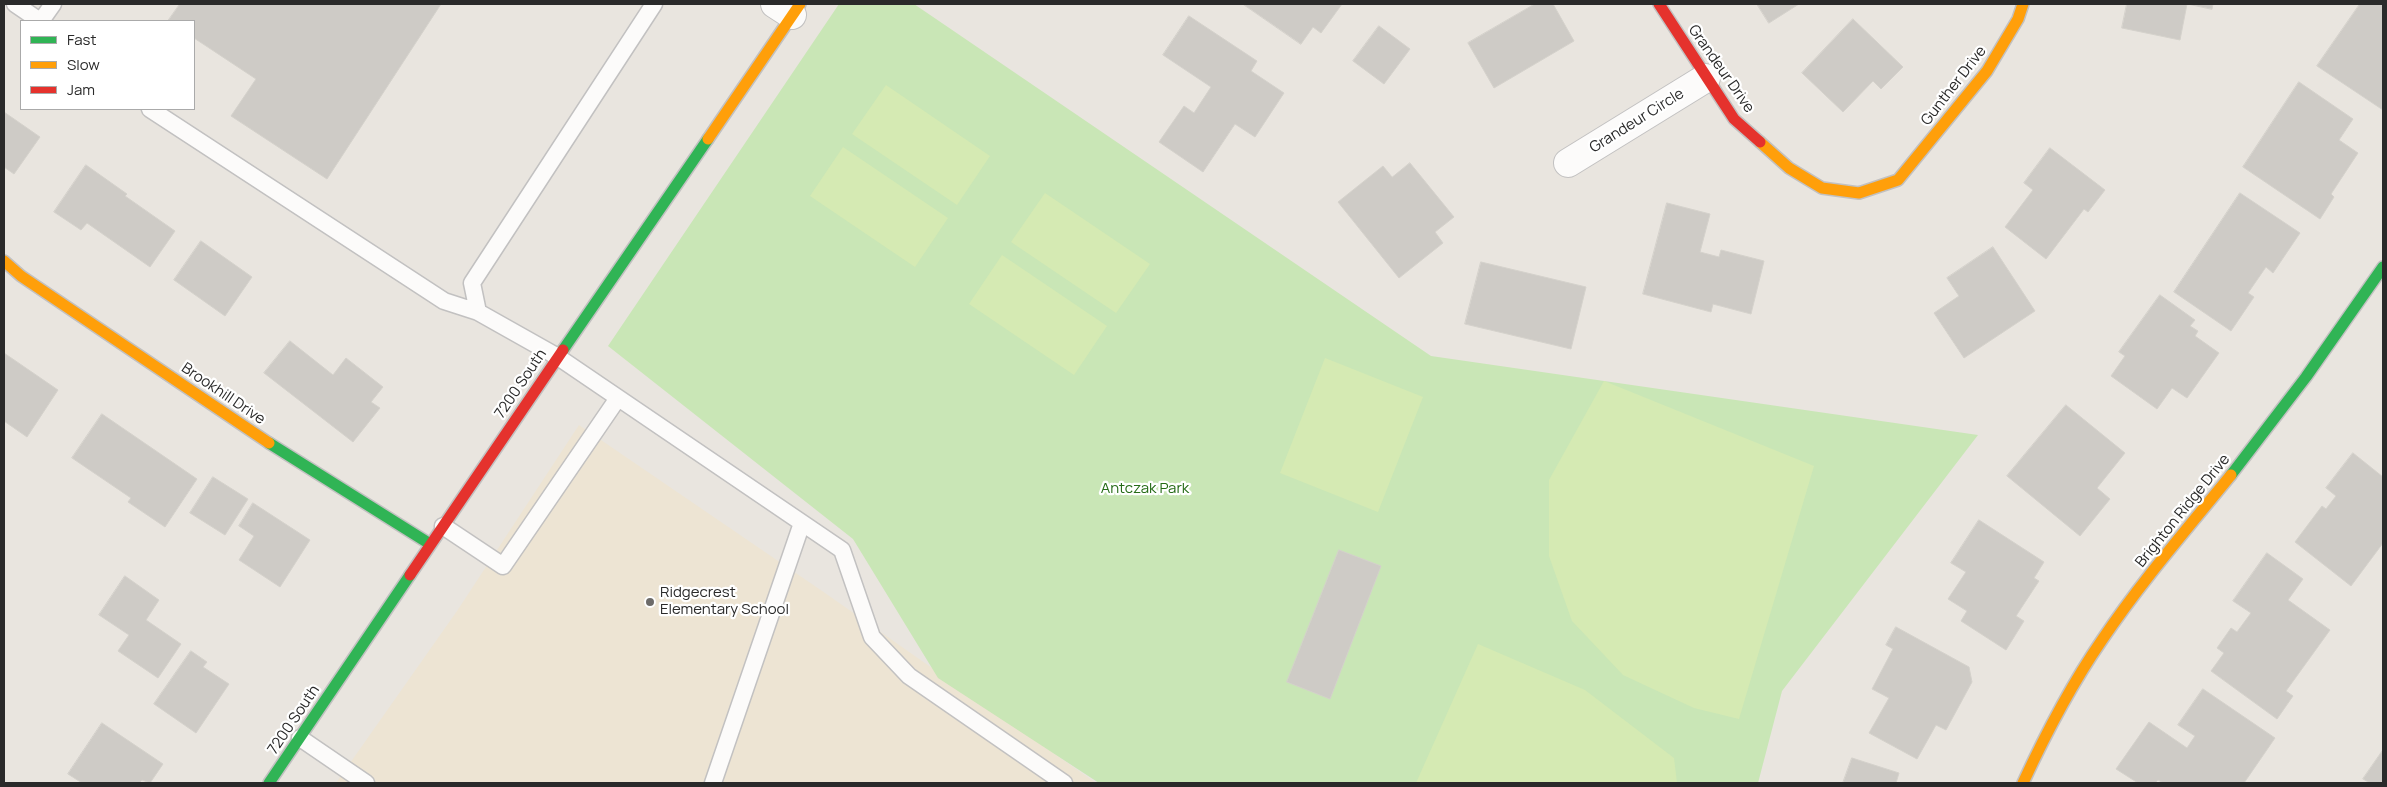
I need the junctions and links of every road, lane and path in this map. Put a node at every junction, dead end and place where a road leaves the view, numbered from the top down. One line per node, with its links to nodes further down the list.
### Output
1 (15, 4): 7 (lane)
2 (53, 4): 8 (lane)
3 (654, 4): 15 (lane)
4 (1659, 4): 9 (street, Grandeur Drive)
5 (2023, 4): 12 (street, Gunther Drive)
6 (789, 8): 16 (street, 7200 South)
7 (39, 20)
8 (41, 20)
9 (1706, 78): 11 (street, Grandeur Circle); 12 (street, Grandeur Drive)
10 (152, 110): 15 (lane)
11 (1568, 163)
12 (1898, 180)
13 (4, 261): 20 (street, Brookhill Drive)
14 (2383, 267): 26 (street, Brighton Ridge Drive)
15 (478, 312): 16 (lane)
16 (558, 357): 17 (lane); 19 (street, 7200 South)
17 (618, 398): 18 (lane); 19 (lane)
18 (802, 523): 24 (lane); 25 (lane)
19 (442, 526): 20 (street, 7200 South)
20 (430, 544): 21 (street, 7200 South)
21 (300, 738): 22 (street, 7200 South); 23 (lane)
22 (270, 783)
23 (366, 783)
24 (713, 783)
25 (1064, 783)
26 (2023, 783)

